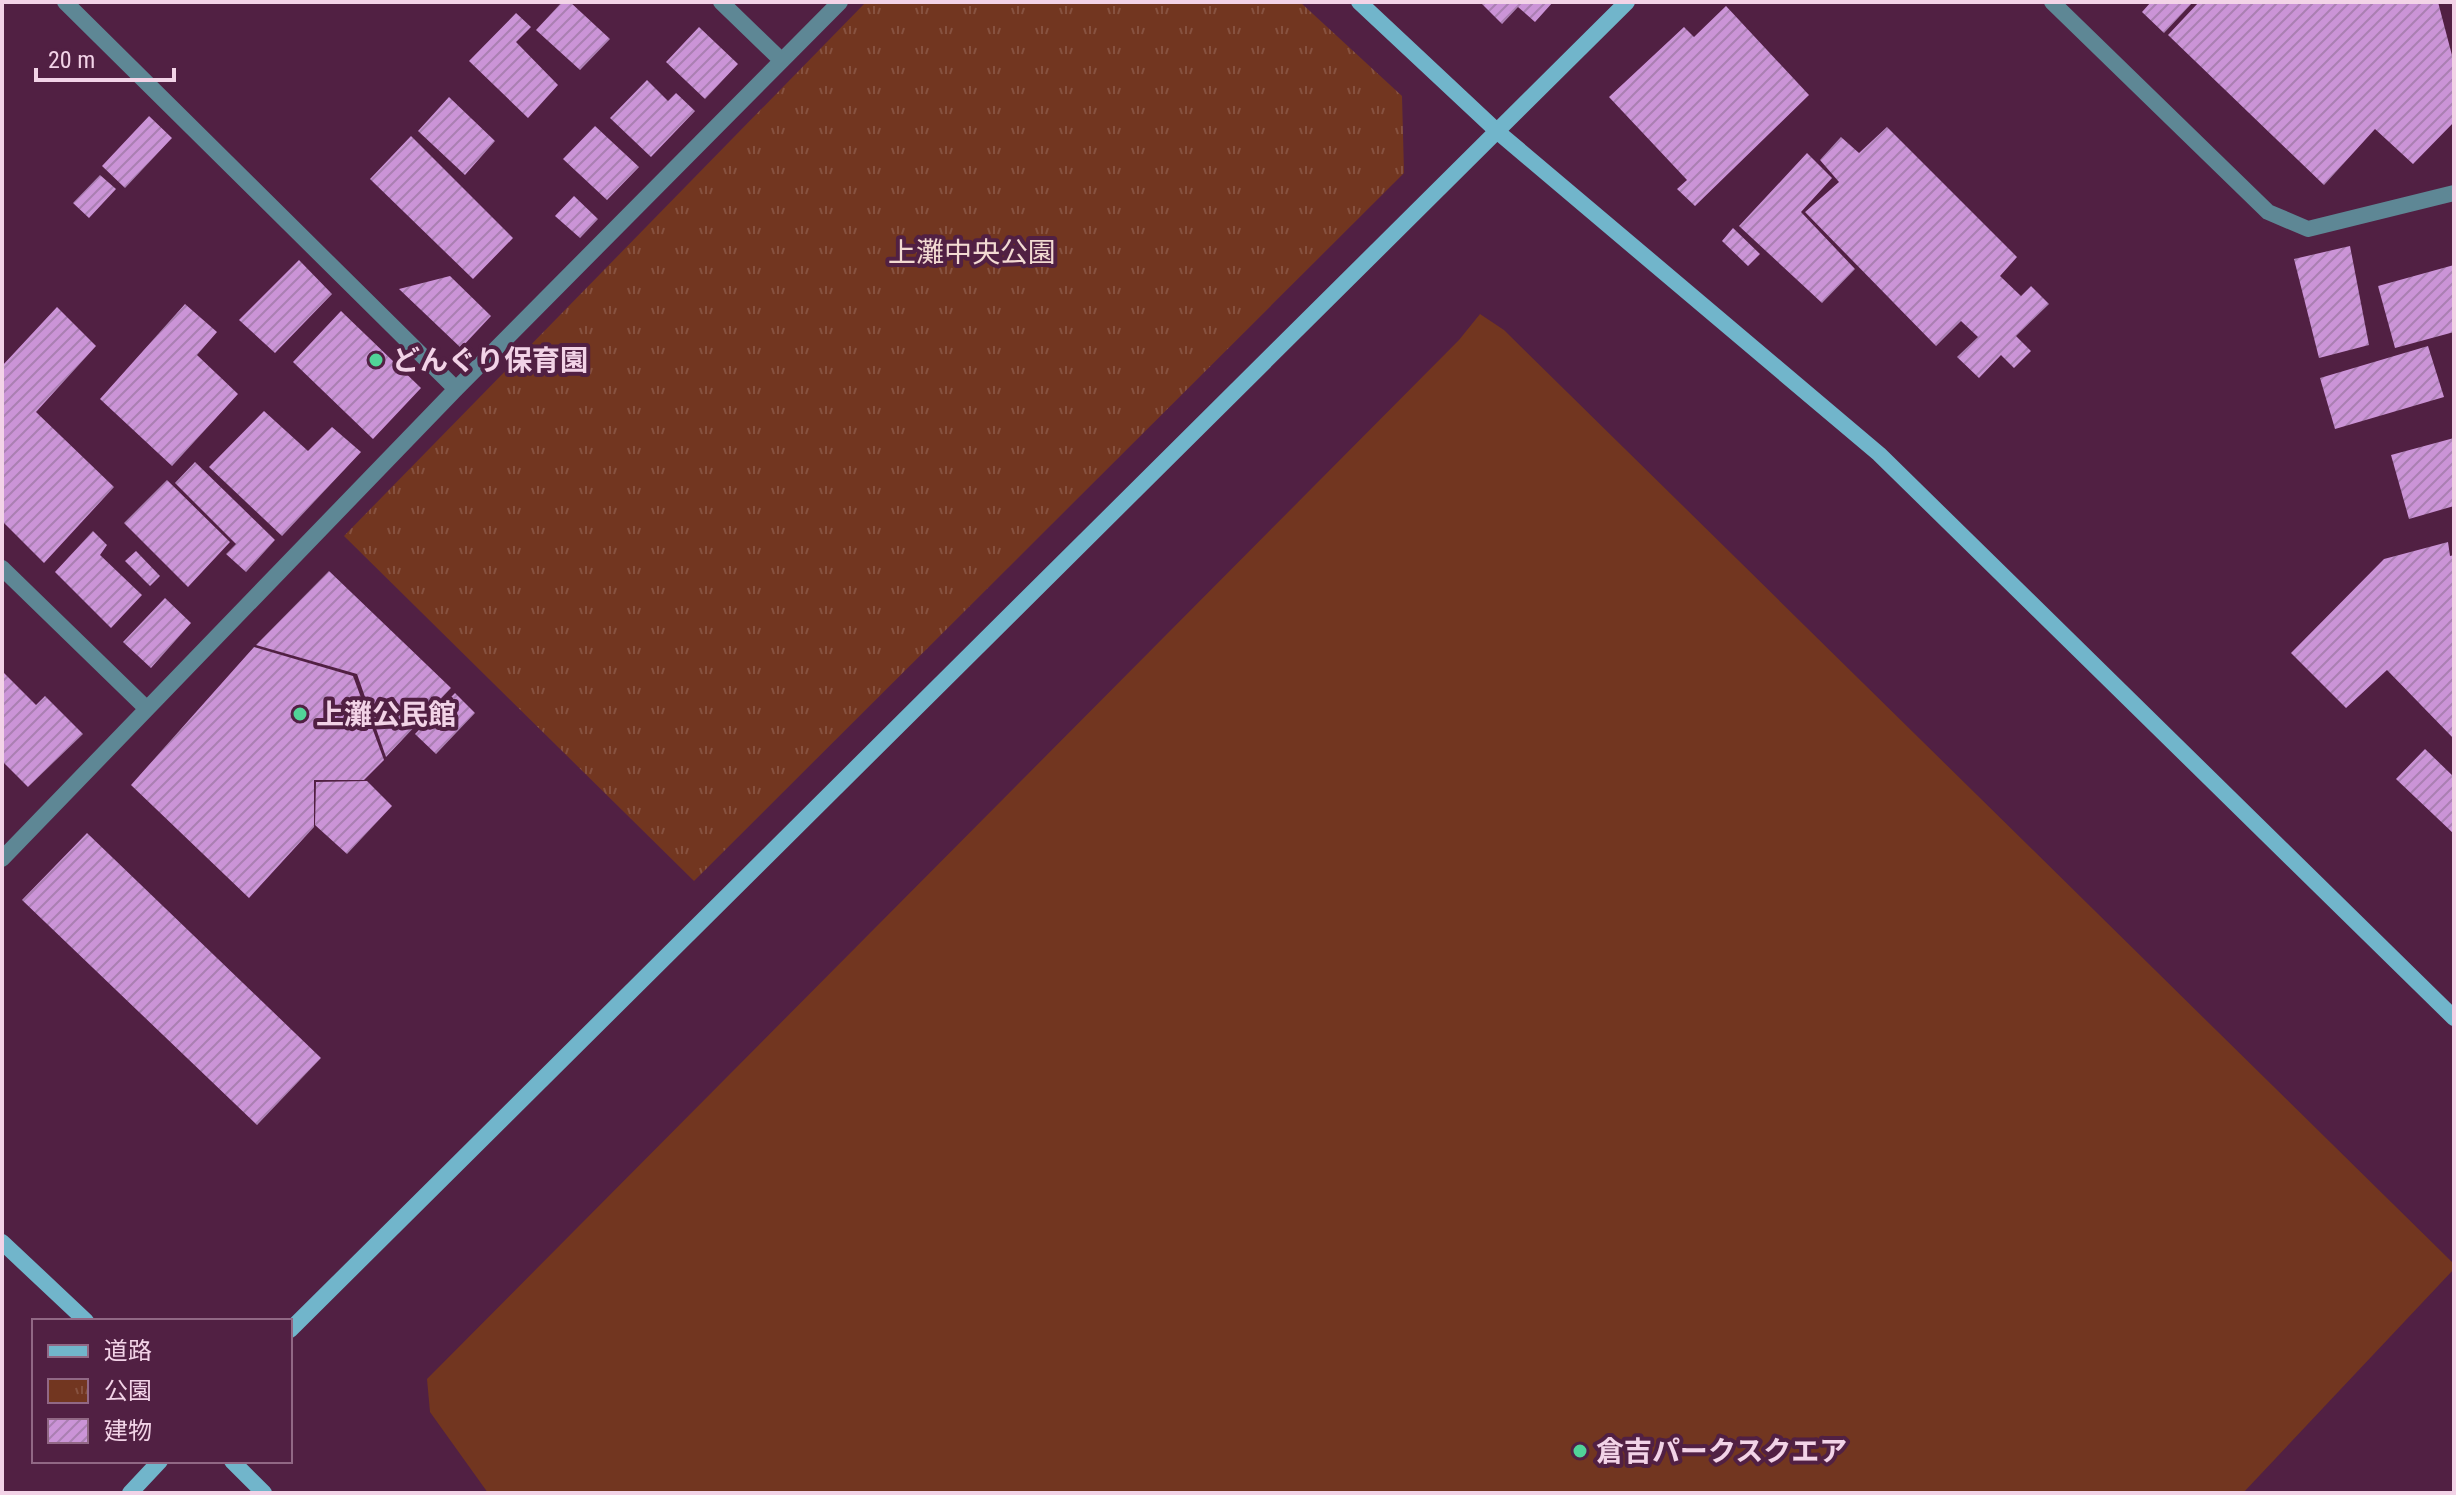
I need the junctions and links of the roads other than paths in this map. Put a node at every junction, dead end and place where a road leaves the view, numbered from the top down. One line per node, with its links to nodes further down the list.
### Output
1 (65, 2): 10 (street)
2 (721, 2): 7 (street)
3 (840, 2): 7 (street)
4 (1359, 2): 8 (street)
5 (1627, 2): 8 (street)
6 (2052, 2): 9 (street)
7 (781, 60): 10 (street)
8 (1499, 133): 14 (street); 17 (street)
9 (2454, 193)
10 (456, 389): 12 (street)
11 (2, 568): 12 (street)
12 (146, 708): 13 (street)
13 (2, 859)
14 (2454, 1018)
15 (2, 1242): 16 (street)
16 (84, 1319)
17 (292, 1328)
18 (158, 1463): 20 (street)
19 (234, 1463): 21 (street)
20 (130, 1493)
21 (264, 1493)

